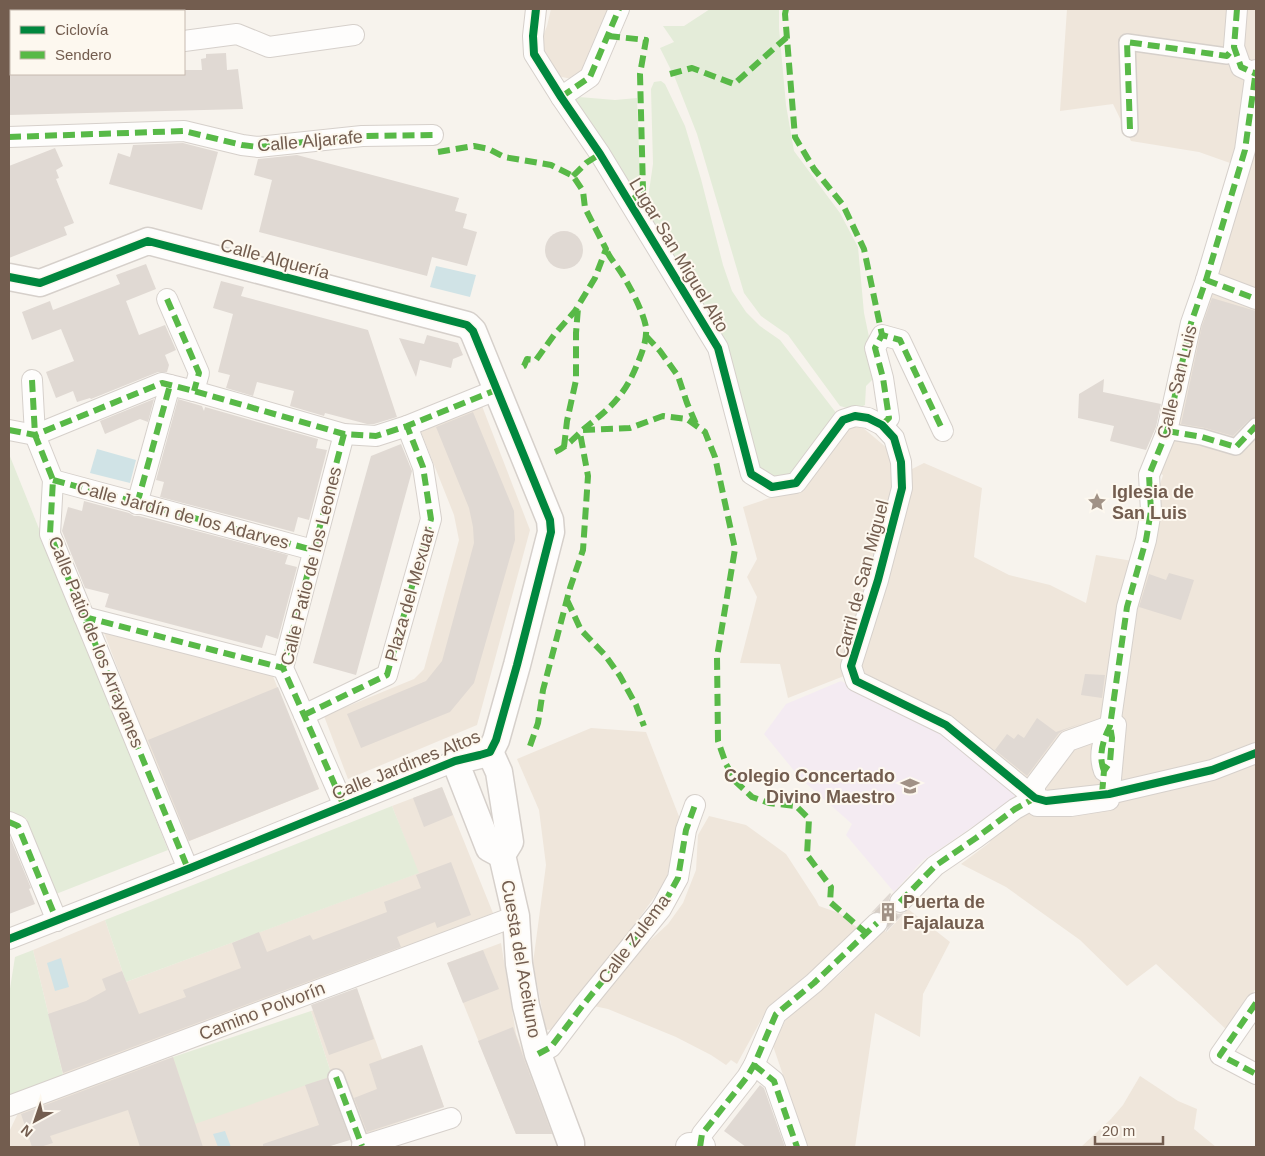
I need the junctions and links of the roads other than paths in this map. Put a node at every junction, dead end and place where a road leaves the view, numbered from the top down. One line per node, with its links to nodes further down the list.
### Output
1 (619, 9): 8 (street)
2 (1237, 9): 6 (street)
3 (537, 13): 8 (street, Lugar San Miguel Alto)
4 (354, 35): 5 (street)
5 (185, 41)
6 (1234, 47): 7 (street); 9 (street)
7 (1256, 72): 13 (street, Calle San Luis)
8 (561, 97): 20 (street, Lugar San Miguel Alto)
9 (1130, 129)
10 (433, 135): 11 (street, Calle Aljarafe)
11 (9, 137)
12 (9, 277): 18 (street, Calle Alquería)
13 (1206, 280): 15 (street); 25 (street, Calle San Luis)
14 (167, 299): 19 (street)
15 (1256, 299)
16 (32, 380): 26 (street, Calle Patio de los Arrayanes)
17 (170, 385): 19 (street); 26 (street); 29 (street)
18 (496, 390): 21 (street); 35 (street, Calle Jardines Altos)
19 (194, 391): 27 (street)
20 (882, 425): 24 (street); 39 (street, Carril de San Miguel)
21 (407, 426): 27 (street); 33 (street, Plaza del Mexuar)
22 (1254, 429): 25 (street)
23 (9, 430): 26 (street)
24 (943, 431)
25 (1167, 431): 34 (street, Calle San Luis)
26 (35, 434): 28 (street, Calle Patio de los Arrayanes)
27 (344, 434): 30 (street, Calle Patio de los Leones)
28 (53, 480): 29 (street, Calle Jardín de los Adarves); 31 (street, Calle Patio de los Arrayanes)
29 (137, 504): 30 (street, Calle Jardín de los Adarves)
30 (313, 550): 32 (street, Calle Patio de los Leones)
31 (84, 617): 32 (street); 44 (street, Calle Patio de los Arrayanes)
32 (283, 668): 33 (street, Calle Patio de los Leones)
33 (304, 714): 41 (street, Calle Patio de los Leones)
34 (1110, 726): 38 (street); 38 (street); 39 (street)
35 (490, 752): 37 (street, Calle Jardines Altos); 43 (street, Cuesta del Aceituno)
36 (1256, 753): 38 (street)
37 (454, 761): 41 (street, Calle Jardines Altos); 43 (street, Cuesta del Aceituno)
38 (1105, 794): 39 (street, Carril de San Miguel)
39 (1035, 798): 45 (street)
40 (696, 805): 51 (street, Calle Zulema)
41 (344, 806): 44 (street, Calle Jardines Altos)
42 (9, 822): 47 (street)
43 (502, 855): 46 (street, Cuesta del Aceituno)
44 (188, 869): 47 (street, Calle Jardines Altos)
45 (900, 902)
46 (516, 916): 51 (street, Cuesta del Aceituno); 55 (street, Camino Polvorín)
47 (57, 921): 49 (street, Calle Jardines Altos)
48 (877, 924): 52 (street)
49 (9, 939)
50 (1256, 1003): 53 (street)
51 (538, 1054): 58 (street, Cuesta del Aceituno)
52 (754, 1065): 60 (street); 61 (street)
53 (1256, 1074)
54 (336, 1077): 57 (street)
55 (9, 1106)
56 (451, 1118): 57 (street)
57 (362, 1147)
58 (571, 1147)
59 (690, 1147): 60 (main road)
60 (701, 1147)
61 (797, 1147)

